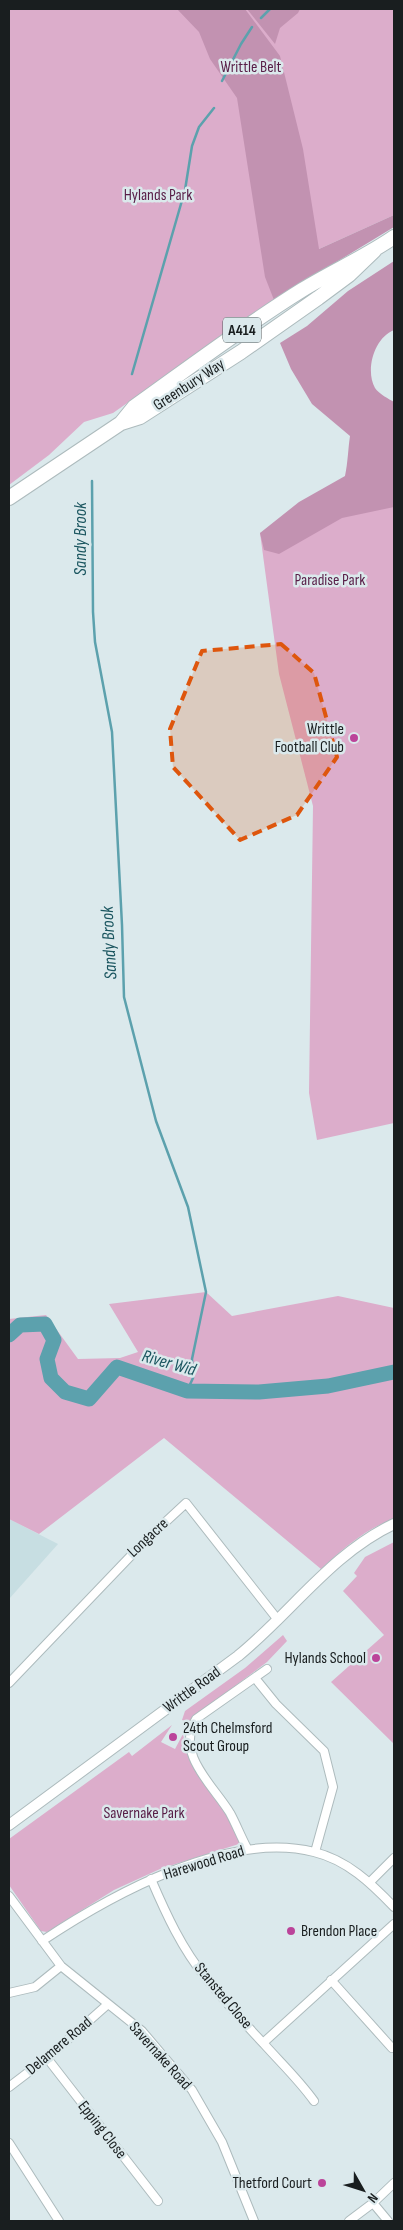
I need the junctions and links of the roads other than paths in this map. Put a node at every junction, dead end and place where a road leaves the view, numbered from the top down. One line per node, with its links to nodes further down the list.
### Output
1 (394, 237): 2 (highway, Greenbury Way / A414)
2 (9, 498)
3 (394, 1524): 4 (street, Writtle Road)
4 (278, 1620): 7 (street, Longacre); 8 (street, Writtle Road)
5 (268, 1669): 6 (street)
6 (256, 1678): 9 (street); 10 (street)
7 (9, 1683)
8 (9, 1825)
9 (247, 1848): 10 (street, Harewood Road); 12 (street, Harewood Road)
10 (315, 1852): 13 (street, Harewood Road)
11 (394, 1858): 13 (street)
12 (151, 1879): 17 (street, Harewood Road); 22 (street, Stansted Close)
13 (370, 1882): 15 (street, Harewood Road)
14 (9, 1896): 17 (street, Savernake Road)
15 (394, 1907)
16 (394, 1924): 19 (street)
17 (42, 1941): 18 (street, Savernake Road)
18 (61, 1966): 20 (street); 21 (street, Savernake Road)
19 (331, 1980): 22 (street); 23 (street)
20 (9, 1993)
21 (108, 2004): 24 (street, Delamere Road); 32 (street, Savernake Road)
22 (263, 2043): 26 (street, Stansted Close)
23 (392, 2048)
24 (47, 2058): 25 (street, Delamere Road); 29 (street, Epping Close)
25 (9, 2087)
26 (314, 2101)
27 (9, 2144): 31 (street)
28 (394, 2183): 30 (street)
29 (158, 2201)
30 (373, 2203): 33 (street); 34 (street)
31 (59, 2221)
32 (254, 2221)
33 (349, 2221)
34 (388, 2221)

